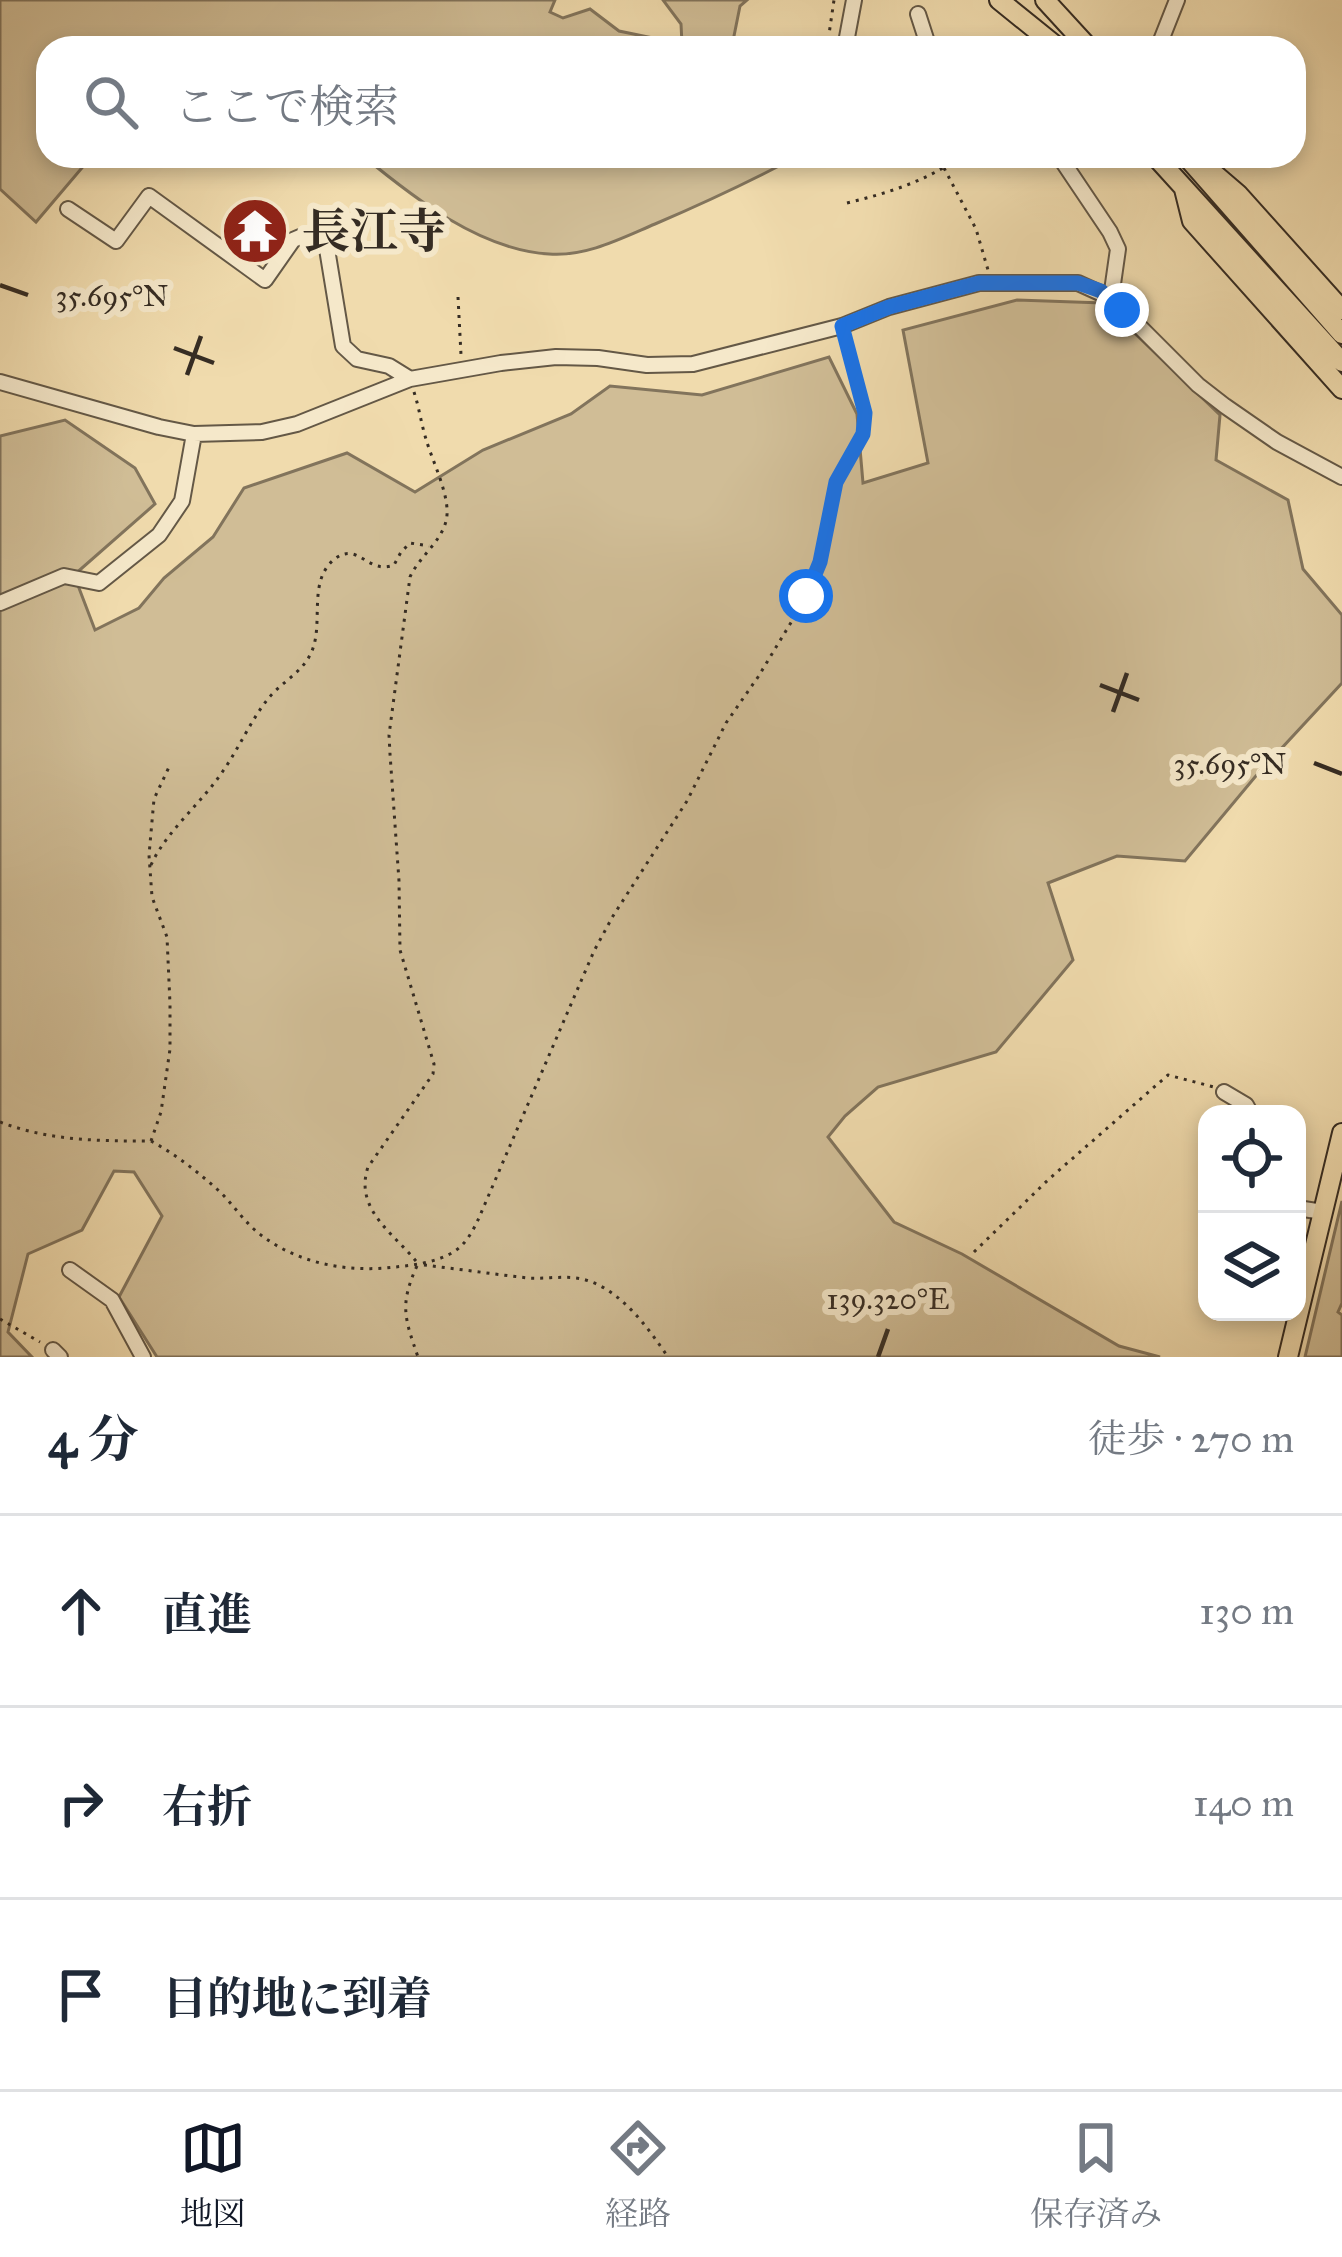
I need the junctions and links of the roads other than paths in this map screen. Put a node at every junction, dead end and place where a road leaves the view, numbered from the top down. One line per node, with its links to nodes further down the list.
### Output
1 (854, 0): 7 (street)
2 (999, 0): 9 (main road)
3 (1016, 0): 10 (main road)
4 (1177, 0): 12 (street)
5 (1052, 5): 11 (main road)
6 (918, 14): 8 (street)
7 (847, 36)
8 (925, 36)
9 (1043, 36)
10 (1047, 36)
11 (1079, 36)
12 (1164, 36)
13 (1067, 168): 19 (street)
14 (1166, 168): 17 (main road)
15 (1199, 168): 21 (main road)
16 (1204, 168): 20 (main road)
17 (1184, 189): 22 (main road); 25 (main road)
18 (68, 208): 23 (street)
19 (1111, 298): 23 (street); 27 (street)
20 (1342, 310)
21 (1342, 334)
22 (1342, 362)
23 (410, 379): 26 (street)
24 (0, 382): 26 (street)
25 (1342, 389)
26 (194, 434): 28 (street)
27 (1342, 477)
28 (0, 603)
29 (1224, 1092): 30 (street)
30 (1246, 1105)
31 (1342, 1133): 33 (main road)
32 (1306, 1209): 33 (street)
33 (1323, 1212): 36 (main road)
34 (70, 1270): 35 (street)
35 (143, 1357)
36 (1288, 1357)

